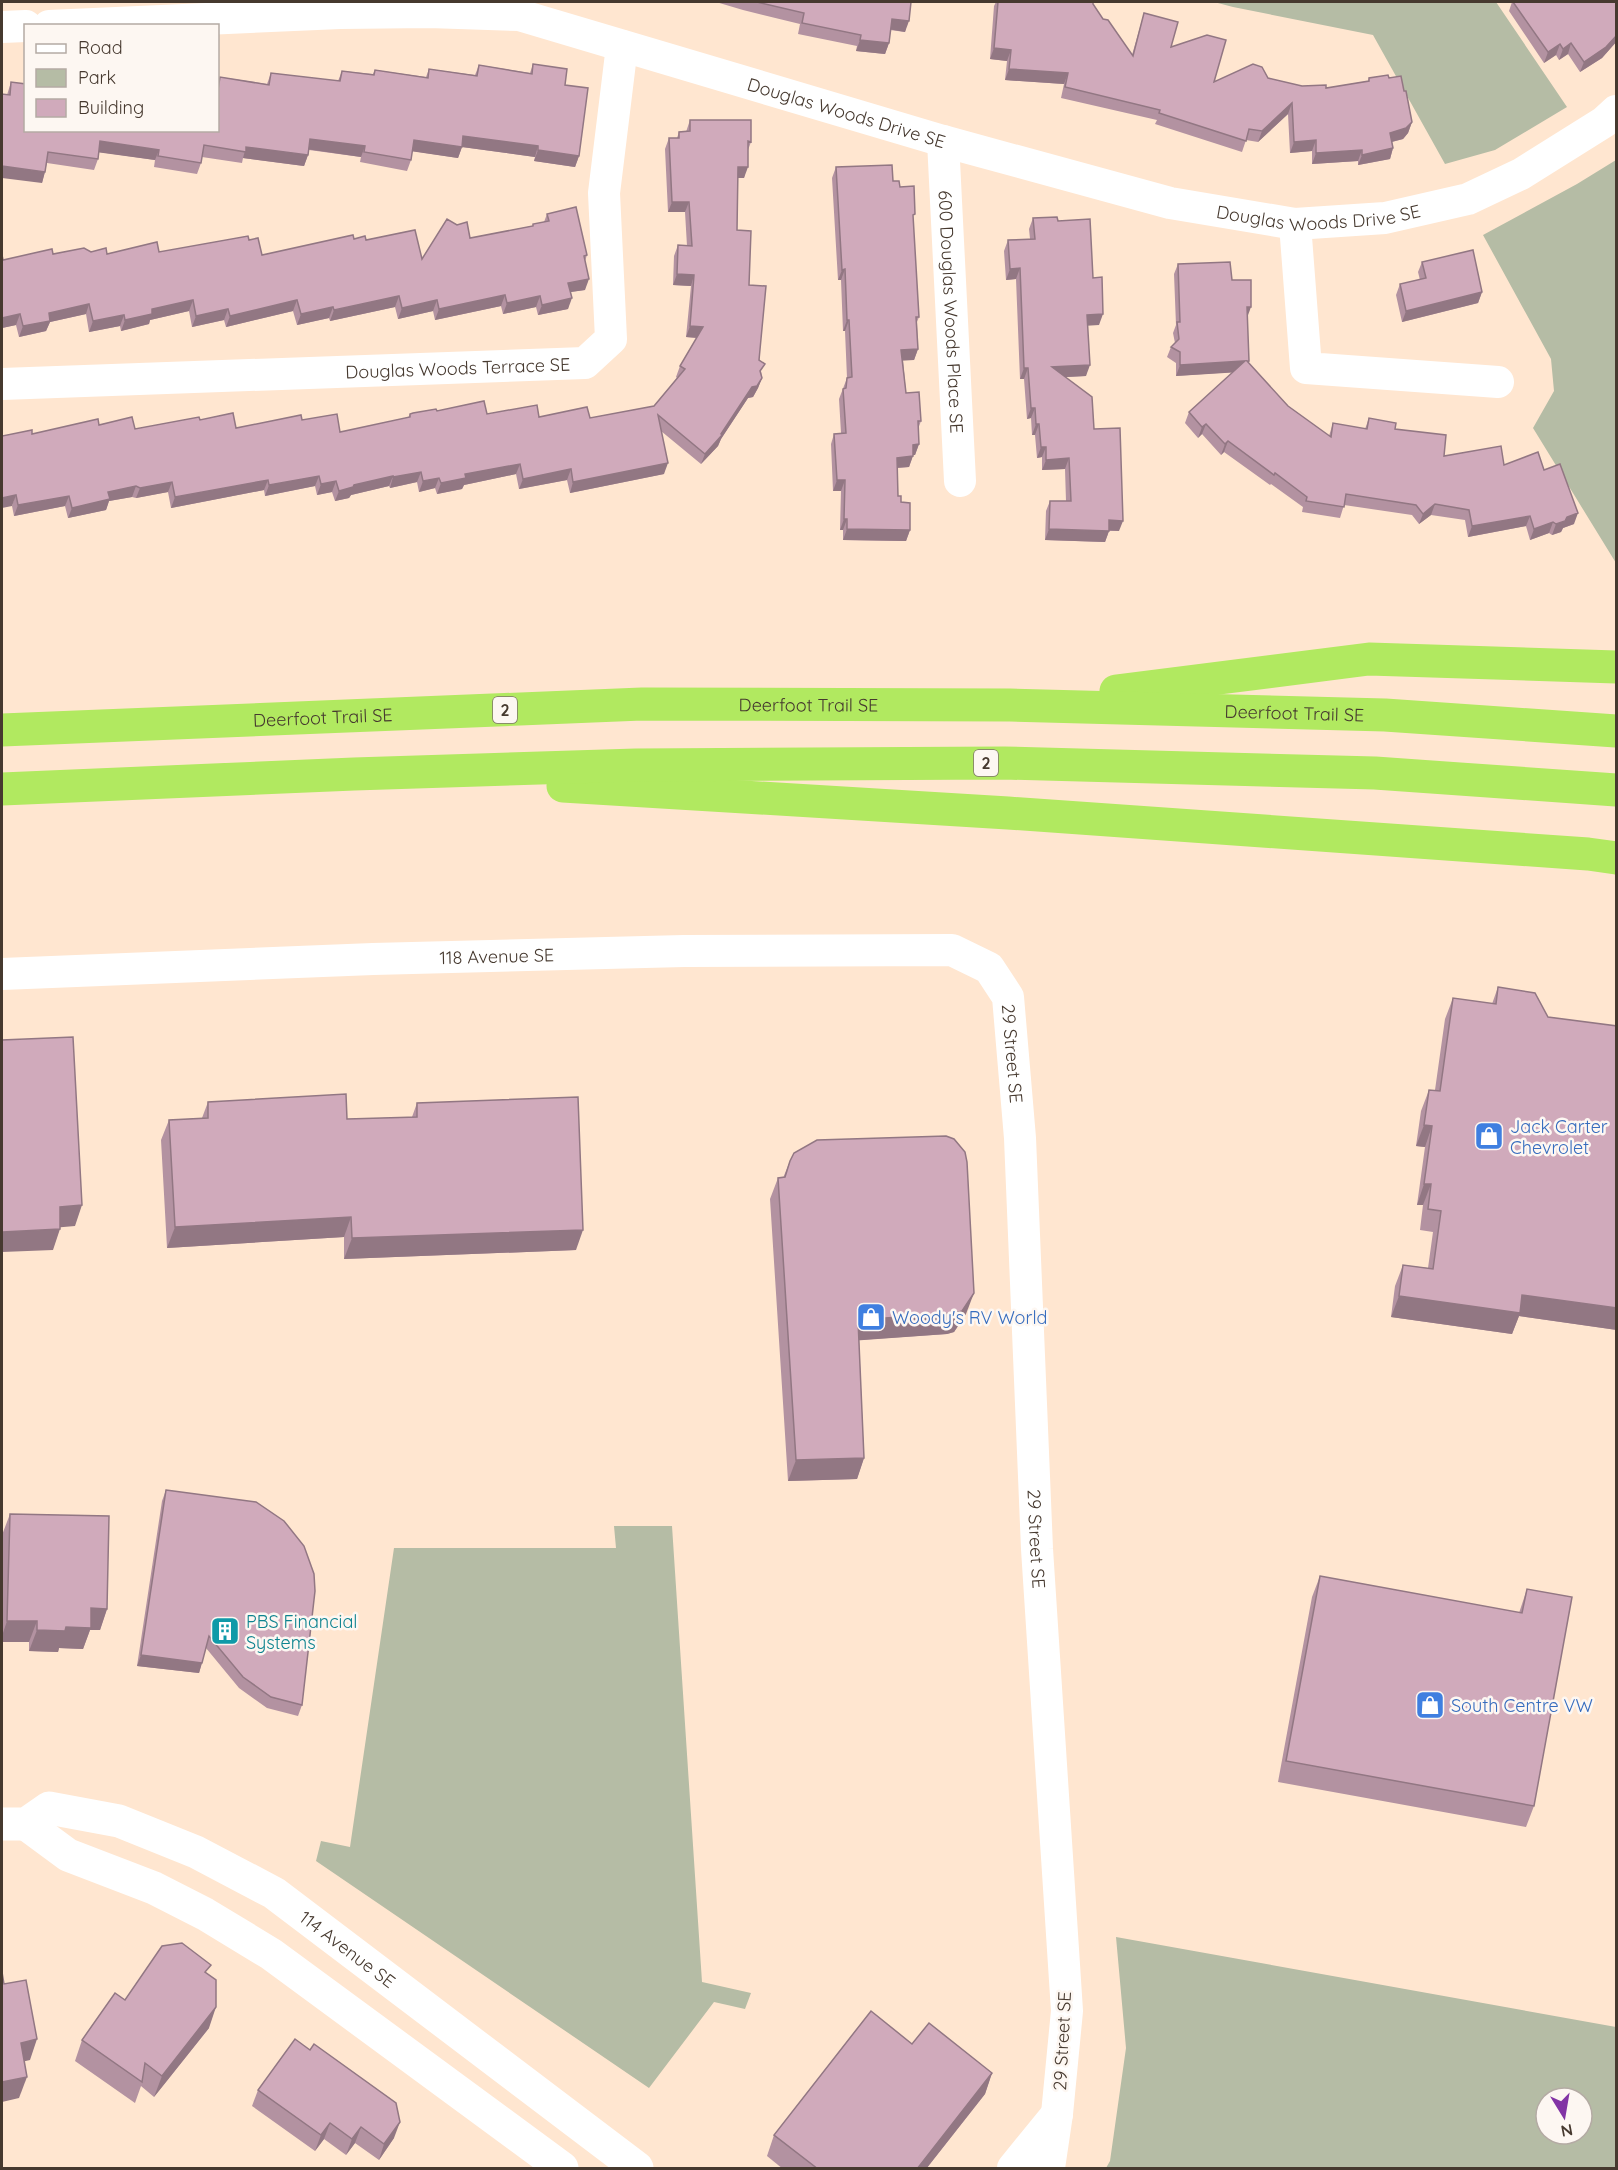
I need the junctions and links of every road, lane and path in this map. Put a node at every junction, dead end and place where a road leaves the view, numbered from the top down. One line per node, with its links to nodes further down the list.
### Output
1 (340, 7): 2 (street, Douglas Woods Drive SE); 5 (street, Douglas Woods Drive SE)
2 (80, 24)
3 (24, 26): 4 (street)
4 (2, 27)
5 (622, 46): 7 (street, Douglas Woods Drive SE); 10 (street, Douglas Woods Terrace SE)
6 (1617, 111): 8 (street, Douglas Woods Drive SE)
7 (943, 141): 8 (street, Douglas Woods Drive SE); 11 (street, 600 Douglas Woods Place SE)
8 (1295, 224): 9 (street)
9 (1498, 382)
10 (2, 384)
11 (960, 481)
12 (1617, 667): 13 (highway)
13 (1010, 705): 14 (highway, Deerfoot Trail SE / 2); 15 (highway, Deerfoot Trail SE / 2)
14 (2, 730)
15 (1617, 731)
16 (354, 774): 17 (highway, 2); 18 (highway, 2); 19 (highway)
17 (2, 789)
18 (1617, 790)
19 (1617, 858)
20 (989, 968): 21 (street, 118 Avenue SE); 23 (street, 29 Street SE)
21 (2, 974)
22 (14, 1824): 24 (main road, 114 Avenue SE); 25 (main road, 114 Avenue SE)
23 (1057, 2114): 26 (street, 29 Street SE); 27 (street, 29 Street SE)
24 (562, 2169)
25 (637, 2169)
26 (1012, 2169)
27 (1049, 2169)

